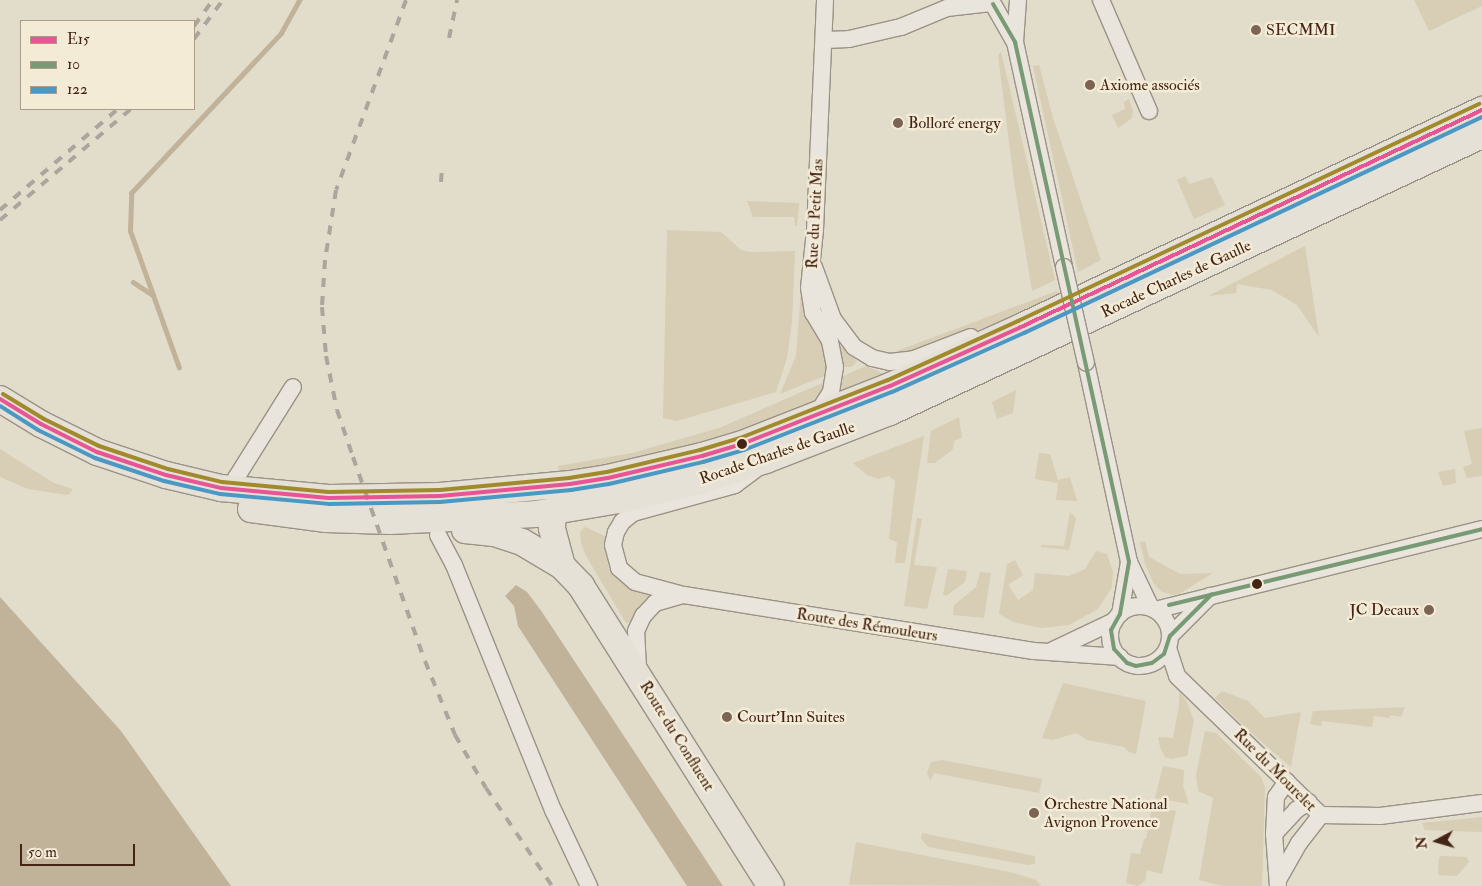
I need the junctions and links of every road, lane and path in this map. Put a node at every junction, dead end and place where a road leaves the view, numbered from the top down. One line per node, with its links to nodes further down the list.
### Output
1 (825, 0): 6 (street, Rue du Petit Mas)
2 (1017, 0): 4 (street); 7 (street)
3 (1101, 0): 9 (street)
4 (990, 2): 5 (street); 7 (street)
5 (952, 4): 6 (street)
6 (824, 40): 11 (street, Rue du Petit Mas)
7 (1015, 42): 24 (street, bridge)
8 (1482, 110): 12 (main road, Rocade Charles de Gaulle)
9 (1149, 111)
10 (1482, 134): 18 (main road, Rocade Charles de Gaulle)
11 (813, 265): 12 (street); 15 (street, Rue du Petit Mas)
12 (1021, 327): 15 (main road, Rocade Charles de Gaulle)
13 (292, 387): 20 (street)
14 (0, 400): 20 (main road, Rocade Charles de Gaulle)
15 (815, 417): 17 (main road, Rocade Charles de Gaulle)
16 (0, 419): 22 (main road, Rocade Charles de Gaulle)
17 (702, 456): 19 (main road, Rocade Charles de Gaulle); 21 (main road)
18 (766, 460): 21 (main road, Rocade Charles de Gaulle); 28 (street, Route des Rémouleurs)
19 (533, 487): 20 (main road, Rocade Charles de Gaulle); 21 (main road)
20 (232, 490)
21 (562, 507): 22 (main road, Rocade Charles de Gaulle); 25 (main road); 26 (main road)
22 (430, 528): 25 (main road); 43 (street)
23 (1482, 529): 27 (street)
24 (1129, 562): 29 (street); 30 (street)
25 (562, 566): 26 (main road)
26 (581, 586): 35 (main road, Route du Confluent)
27 (1212, 594): 29 (street); 31 (street)
28 (684, 595): 32 (street, Route des Rémouleurs); 35 (street)
29 (1153, 609): 30 (street); 31 (street)
30 (1117, 618): 32 (street); 33 (street)
31 (1169, 642): 34 (street); 36 (street, Rue du Mourelet)
32 (1050, 651): 33 (street, Route des Rémouleurs)
33 (1120, 657): 34 (street)
34 (1145, 665): 36 (street, Rue du Mourelet)
35 (639, 676): 44 (main road, Route du Confluent)
36 (1177, 676): 37 (street, Rue du Mourelet)
37 (1287, 781): 38 (street, Rue du Mourelet); 41 (street)
38 (1309, 802): 40 (street, Rue du Mourelet); 41 (street)
39 (1482, 803): 40 (street, Rue du Mourelet)
40 (1321, 816): 42 (street)
41 (1274, 834): 42 (street)
42 (1278, 883)
43 (589, 886)
44 (771, 886)

